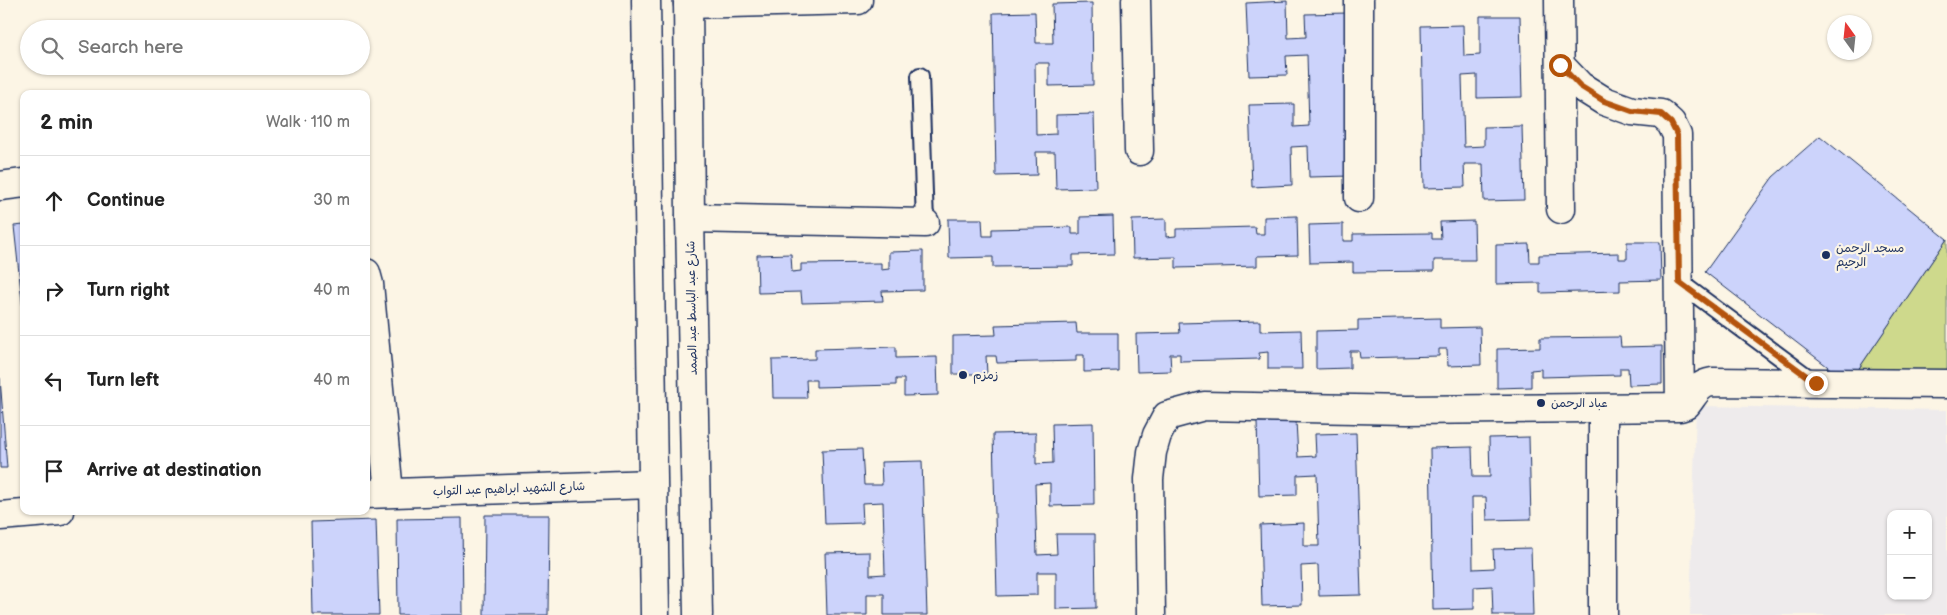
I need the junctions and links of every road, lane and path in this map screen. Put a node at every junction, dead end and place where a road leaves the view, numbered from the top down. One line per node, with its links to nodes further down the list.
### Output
1 (646, 0): 22 (street)
2 (858, 0): 6 (street)
3 (1136, 0): 9 (street)
4 (1359, 0): 12 (street)
5 (1559, 0): 7 (street)
6 (688, 2): 14 (street, شارع عبد الباسط عبد الصمد)
7 (1560, 65): 13 (street); 16 (street)
8 (920, 76): 15 (lane)
9 (1139, 151)
10 (20, 183): 11 (street)
11 (0, 186)
12 (1359, 198)
13 (1561, 209)
14 (690, 218): 15 (street); 27 (street, شارع عبد الباسط عبد الصمد)
15 (925, 223)
16 (1679, 282): 18 (lane); 20 (street)
17 (370, 293): 23 (street)
18 (1816, 383): 19 (street); 20 (street)
19 (1947, 384)
20 (1680, 407): 21 (street)
21 (1603, 408): 28 (street); 29 (street)
22 (652, 484): 23 (street, شارع الشهيد ابراهيم عبد التواب); 26 (street)
23 (378, 494)
24 (20, 514): 25 (street)
25 (0, 516)
26 (655, 615)
27 (698, 615)
28 (1151, 615)
29 (1603, 615)

